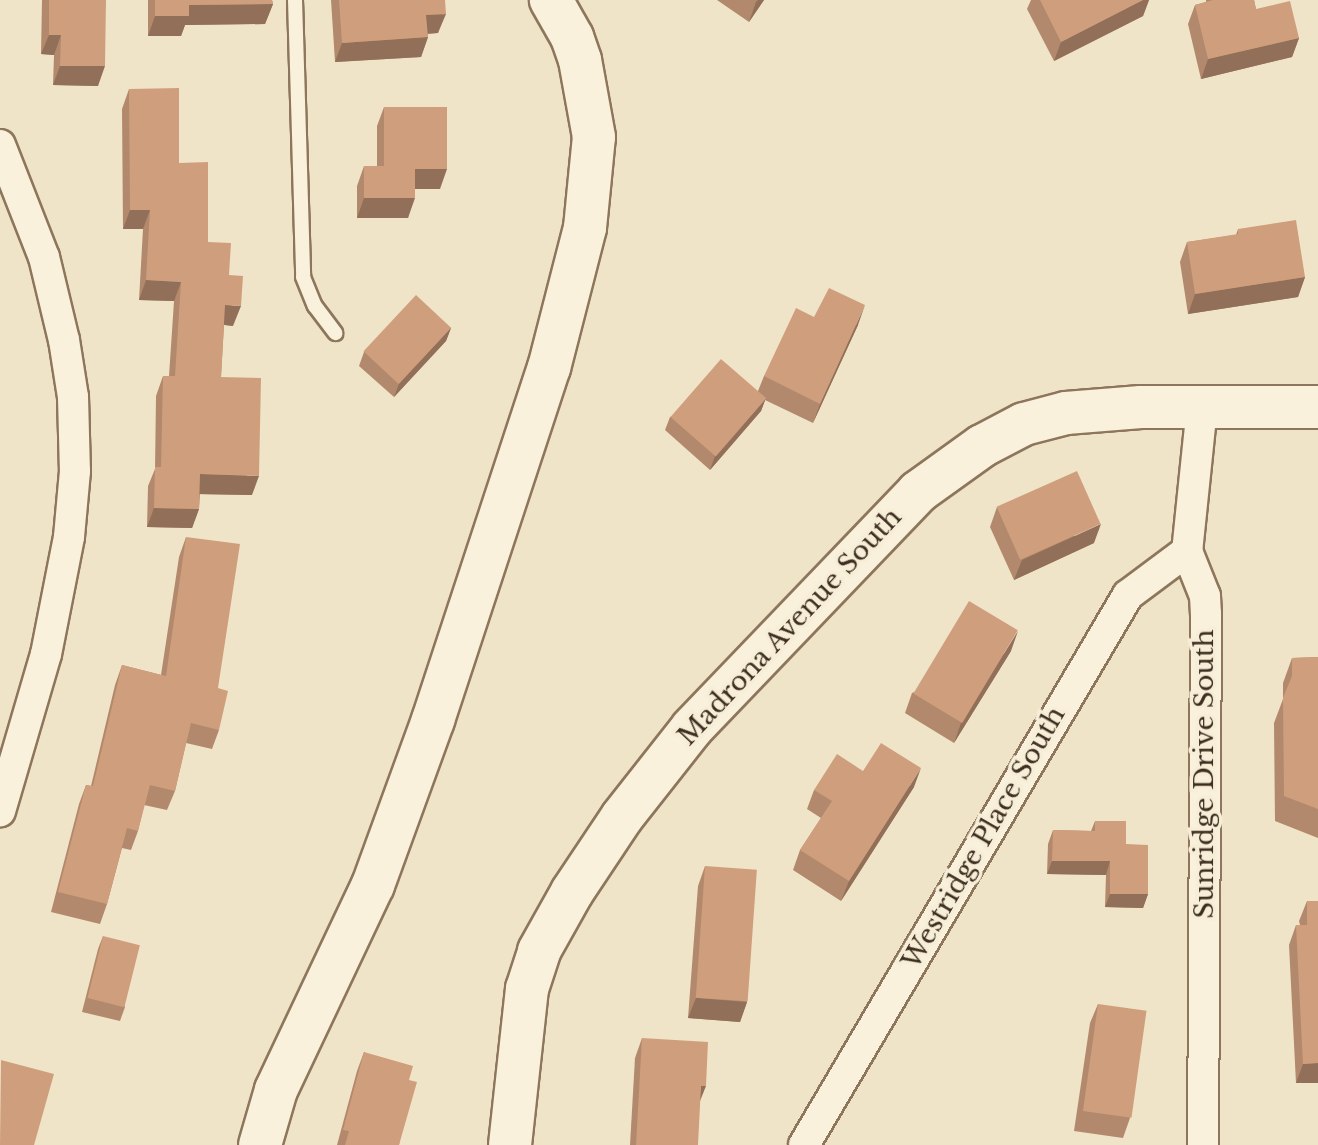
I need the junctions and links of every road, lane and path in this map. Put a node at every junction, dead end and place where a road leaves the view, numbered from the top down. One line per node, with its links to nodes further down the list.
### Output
1 (295, 0): 4 (lane)
2 (551, 0): 9 (main road)
3 (0, 145): 8 (street)
4 (335, 333)
5 (1202, 407): 6 (main road, Madrona Avenue South); 7 (street, Sunridge Drive South); 10 (main road, Madrona Avenue South)
6 (1318, 407)
7 (1187, 551): 11 (street, Westridge Place South); 12 (street, Sunridge Drive South)
8 (0, 811)
9 (260, 1145)
10 (510, 1145)
11 (804, 1145)
12 (1203, 1145)

